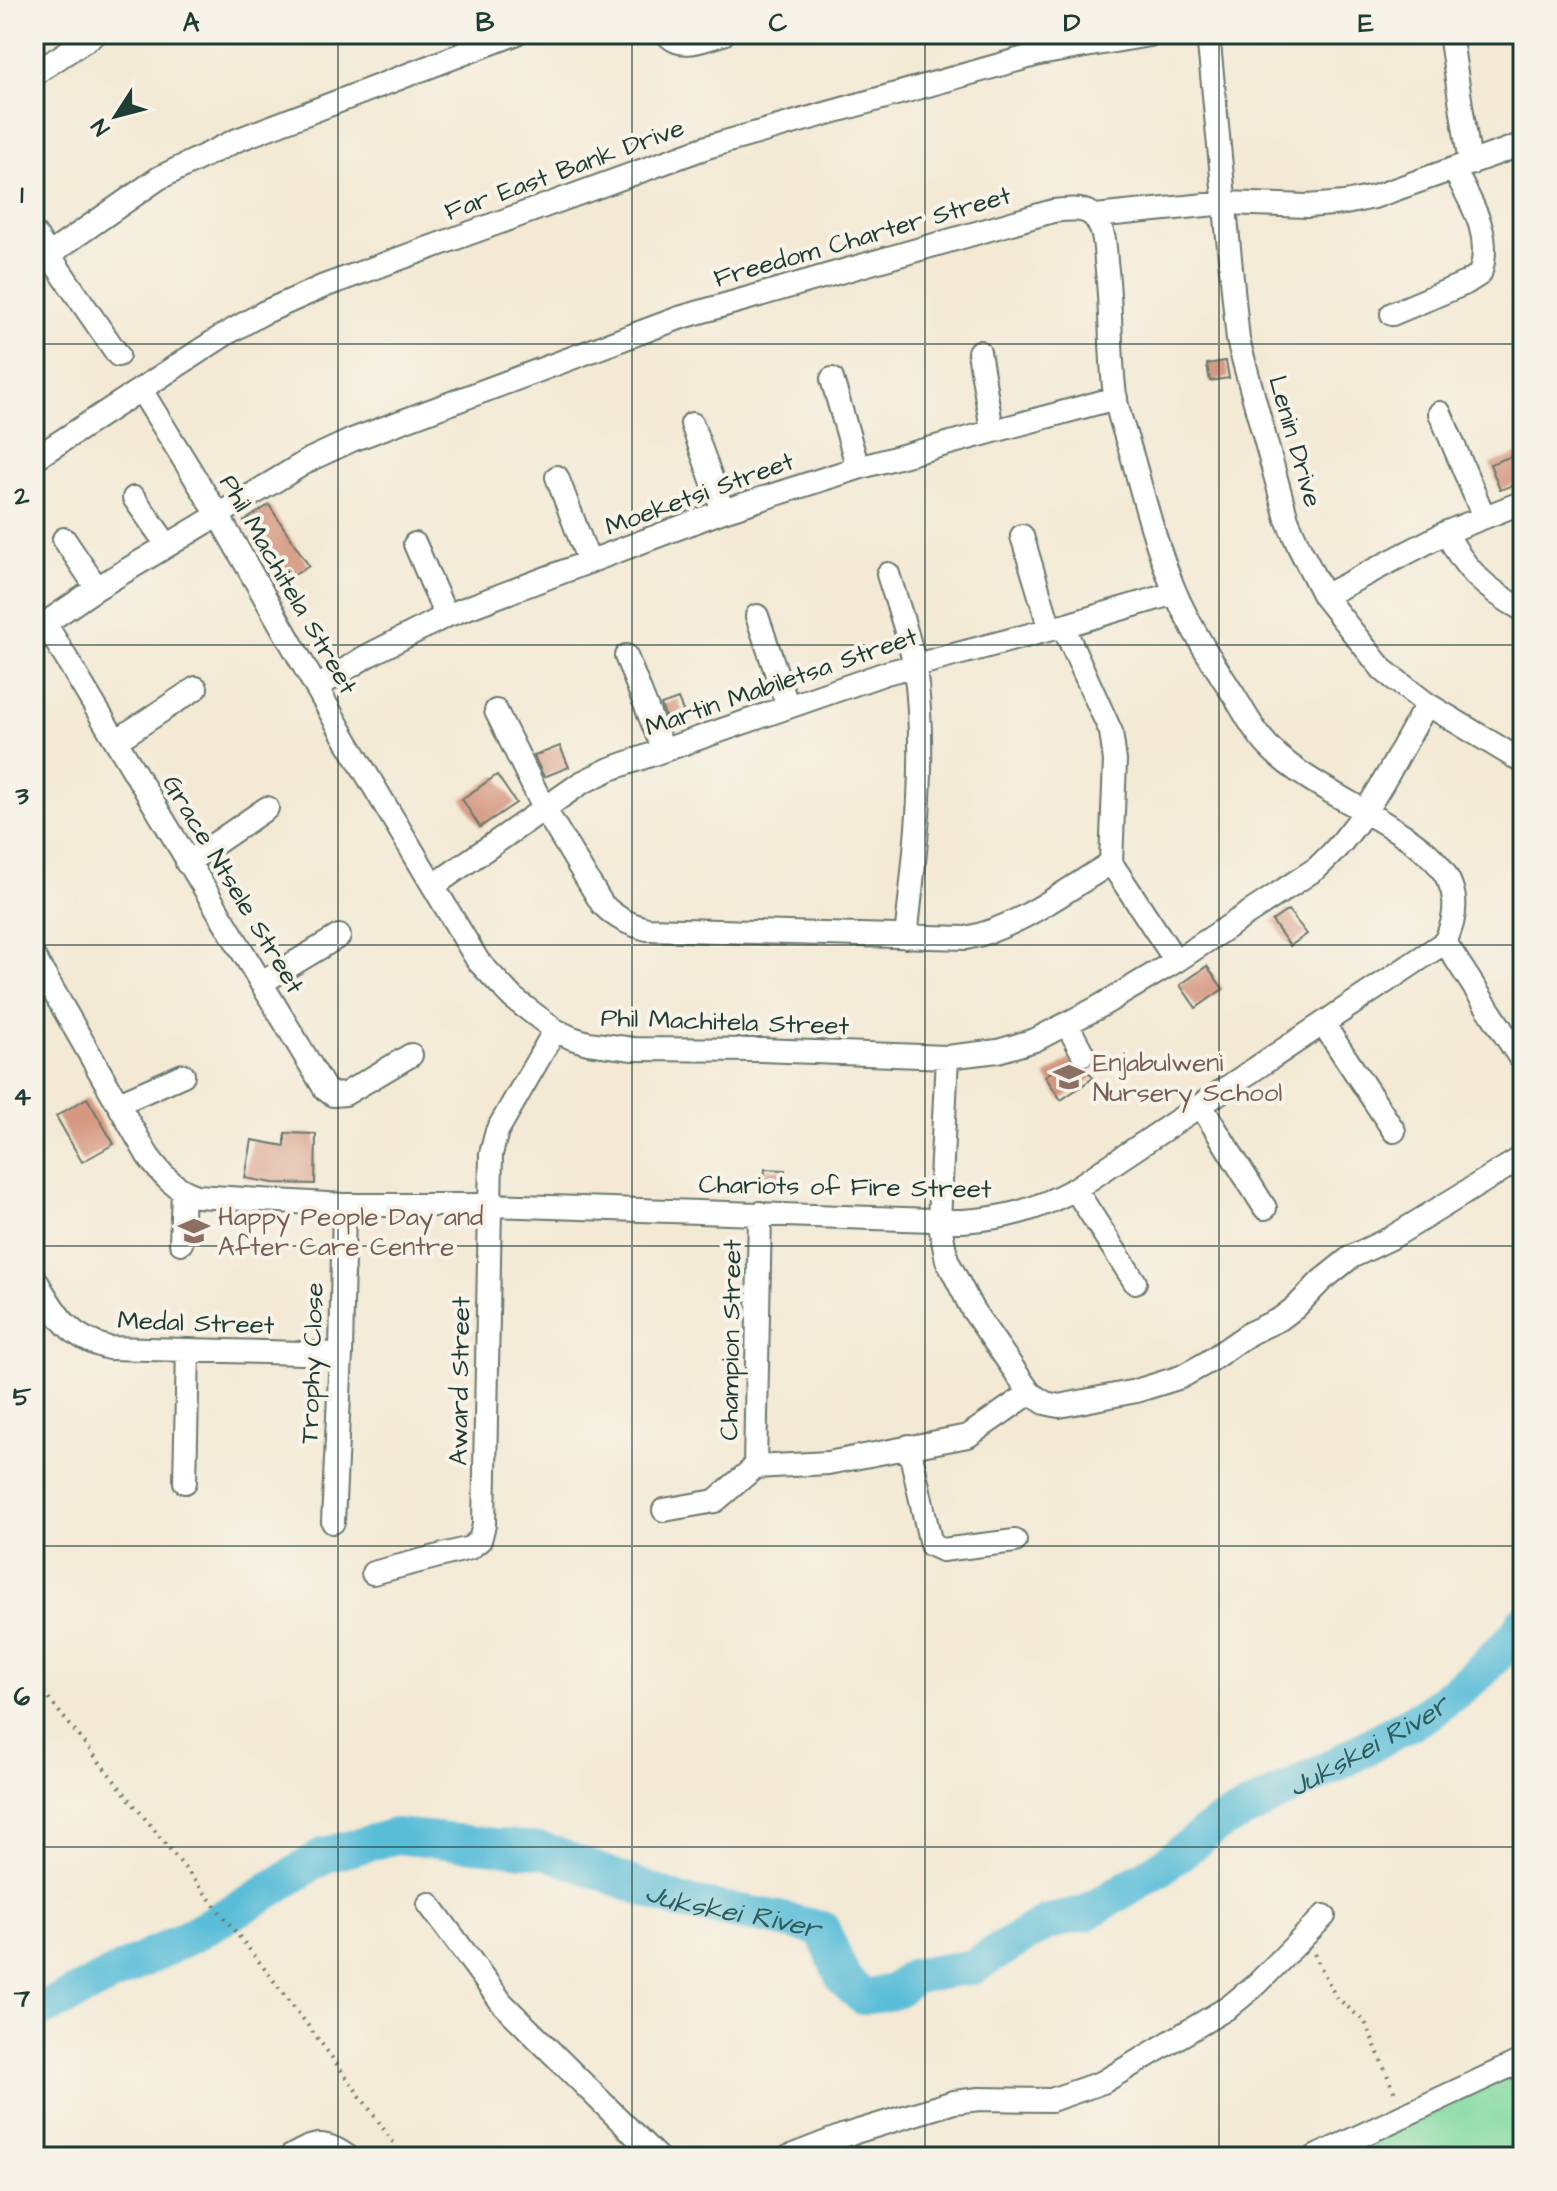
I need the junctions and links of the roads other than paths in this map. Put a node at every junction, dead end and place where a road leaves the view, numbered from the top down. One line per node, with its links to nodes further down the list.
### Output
1 (515, 34): 14 (street)
2 (667, 34): 3 (street)
3 (723, 34)
4 (1155, 34): 19 (street, Far East Bank Drive)
5 (1208, 34): 11 (street, Lenin Drive)
6 (1450, 34): 10 (street)
7 (83, 37): 8 (street)
8 (34, 74)
9 (1523, 144): 10 (street, Freedom Charter Street)
10 (1462, 167): 11 (street, Freedom Charter Street); 15 (street)
11 (1226, 203): 12 (street, Freedom Charter Street); 41 (street, Lenin Drive)
12 (1095, 216): 20 (street); 30 (street, Freedom Charter Street)
13 (34, 233): 14 (street)
14 (41, 260): 17 (street)
15 (1392, 314)
16 (979, 352): 23 (street)
17 (118, 355)
18 (832, 379): 25 (street)
19 (141, 390): 24 (street, Far East Bank Drive); 30 (street, Phil Machitela Street)
20 (1116, 398): 23 (street, Moeketsi Street); 40 (street)
21 (1440, 413): 31 (street)
22 (692, 424): 29 (street)
23 (992, 430): 25 (street, Moeketsi Street)
24 (34, 459)
25 (858, 468): 29 (street, Moeketsi Street)
26 (557, 477): 37 (street)
27 (134, 498): 36 (street)
28 (1523, 502): 31 (street)
29 (723, 511): 37 (street, Moeketsi Street)
30 (218, 515): 36 (street, Freedom Charter Street); 49 (street, Phil Machitela Street)
31 (1484, 517): 32 (street)
32 (1447, 532): 41 (street); 42 (street)
33 (1022, 536): 46 (street)
34 (64, 539): 39 (street)
35 (415, 544): 43 (street)
36 (167, 545): 39 (street, Freedom Charter Street)
37 (589, 562): 43 (street, Moeketsi Street)
38 (888, 574): 48 (street)
39 (97, 588): 45 (street, Freedom Charter Street)
40 (1175, 593): 46 (street, Martin Mabiletsa Street); 59 (street)
41 (1324, 596): 51 (street, Lenin Drive)
42 (1523, 610)
43 (446, 616): 49 (street, Moeketsi Street)
44 (757, 616): 52 (street)
45 (40, 627): 54 (street, Grace Ntsele Street)
46 (1056, 628): 48 (street, Martin Mabiletsa Street); 61 (street)
47 (626, 656): 55 (street)
48 (914, 664): 52 (street, Martin Mabiletsa Street); 64 (street)
49 (318, 687): 62 (street, Phil Machitela Street)
50 (196, 688): 54 (street)
51 (1427, 704): 56 (street, Lenin Drive); 59 (street, Phil Machitela Street)
52 (788, 707): 55 (street, Martin Mabiletsa Street)
53 (496, 711): 58 (street)
54 (116, 741): 60 (street, Grace Ntsele Street)
55 (663, 749): 58 (street, Martin Mabiletsa Street)
56 (1523, 762)
57 (267, 808): 60 (street)
58 (544, 808): 62 (street, Martin Mabiletsa Street); 64 (street)
59 (1365, 812): 65 (street); 67 (street, Phil Machitela Street)
60 (187, 863): 68 (street, Grace Ntsele Street)
61 (1111, 863): 64 (street); 67 (street)
62 (433, 886): 71 (street, Phil Machitela Street)
63 (339, 936): 68 (street)
64 (906, 937)
65 (1445, 942): 70 (street, Chariots of Fire Street); 75 (street)
66 (34, 957): 77 (street)
67 (1176, 961): 69 (street, Phil Machitela Street)
68 (261, 983): 73 (street, Grace Ntsele Street)
69 (1067, 1024): 72 (street); 74 (street, Phil Machitela Street)
70 (1324, 1025): 78 (street, Chariots of Fire Street); 79 (street)
71 (555, 1030): 74 (street, Phil Machitela Street); 84 (street, Award Street)
72 (1083, 1054)
73 (411, 1055)
74 (947, 1057): 87 (street)
75 (1520, 1058)
76 (183, 1075): 77 (street)
77 (119, 1103): 82 (street)
78 (1201, 1106): 81 (street, Chariots of Fire Street); 85 (street)
79 (1394, 1131)
80 (1523, 1157): 93 (street)
81 (1075, 1189): 87 (street, Chariots of Fire Street); 90 (street)
82 (183, 1191): 83 (street, Chariots of Fire Street); 88 (street)
83 (344, 1205): 84 (street, Chariots of Fire Street); 92 (street, Trophy Close)
84 (490, 1205): 86 (street, Chariots of Fire Street); 100 (street, Award Street)
85 (1265, 1208)
86 (760, 1213): 87 (street, Chariots of Fire Street); 95 (street, Champion Street)
87 (939, 1221): 93 (street)
88 (181, 1243)
89 (34, 1277): 91 (street, Medal Street)
90 (1135, 1282)
91 (188, 1350): 92 (street, Medal Street); 96 (street)
92 (341, 1354): 98 (street, Trophy Close)
93 (1030, 1393): 94 (street)
94 (909, 1446): 95 (street); 99 (street)
95 (755, 1467): 97 (street)
96 (185, 1482)
97 (664, 1510)
98 (333, 1522)
99 (1015, 1541)
100 (373, 1573)
101 (429, 1904): 106 (street)
102 (1324, 1916): 107 (street)
103 (1523, 2060): 108 (street)
104 (290, 2157): 105 (street)
105 (348, 2157)
106 (657, 2157)
107 (788, 2157)
108 (1315, 2157)

